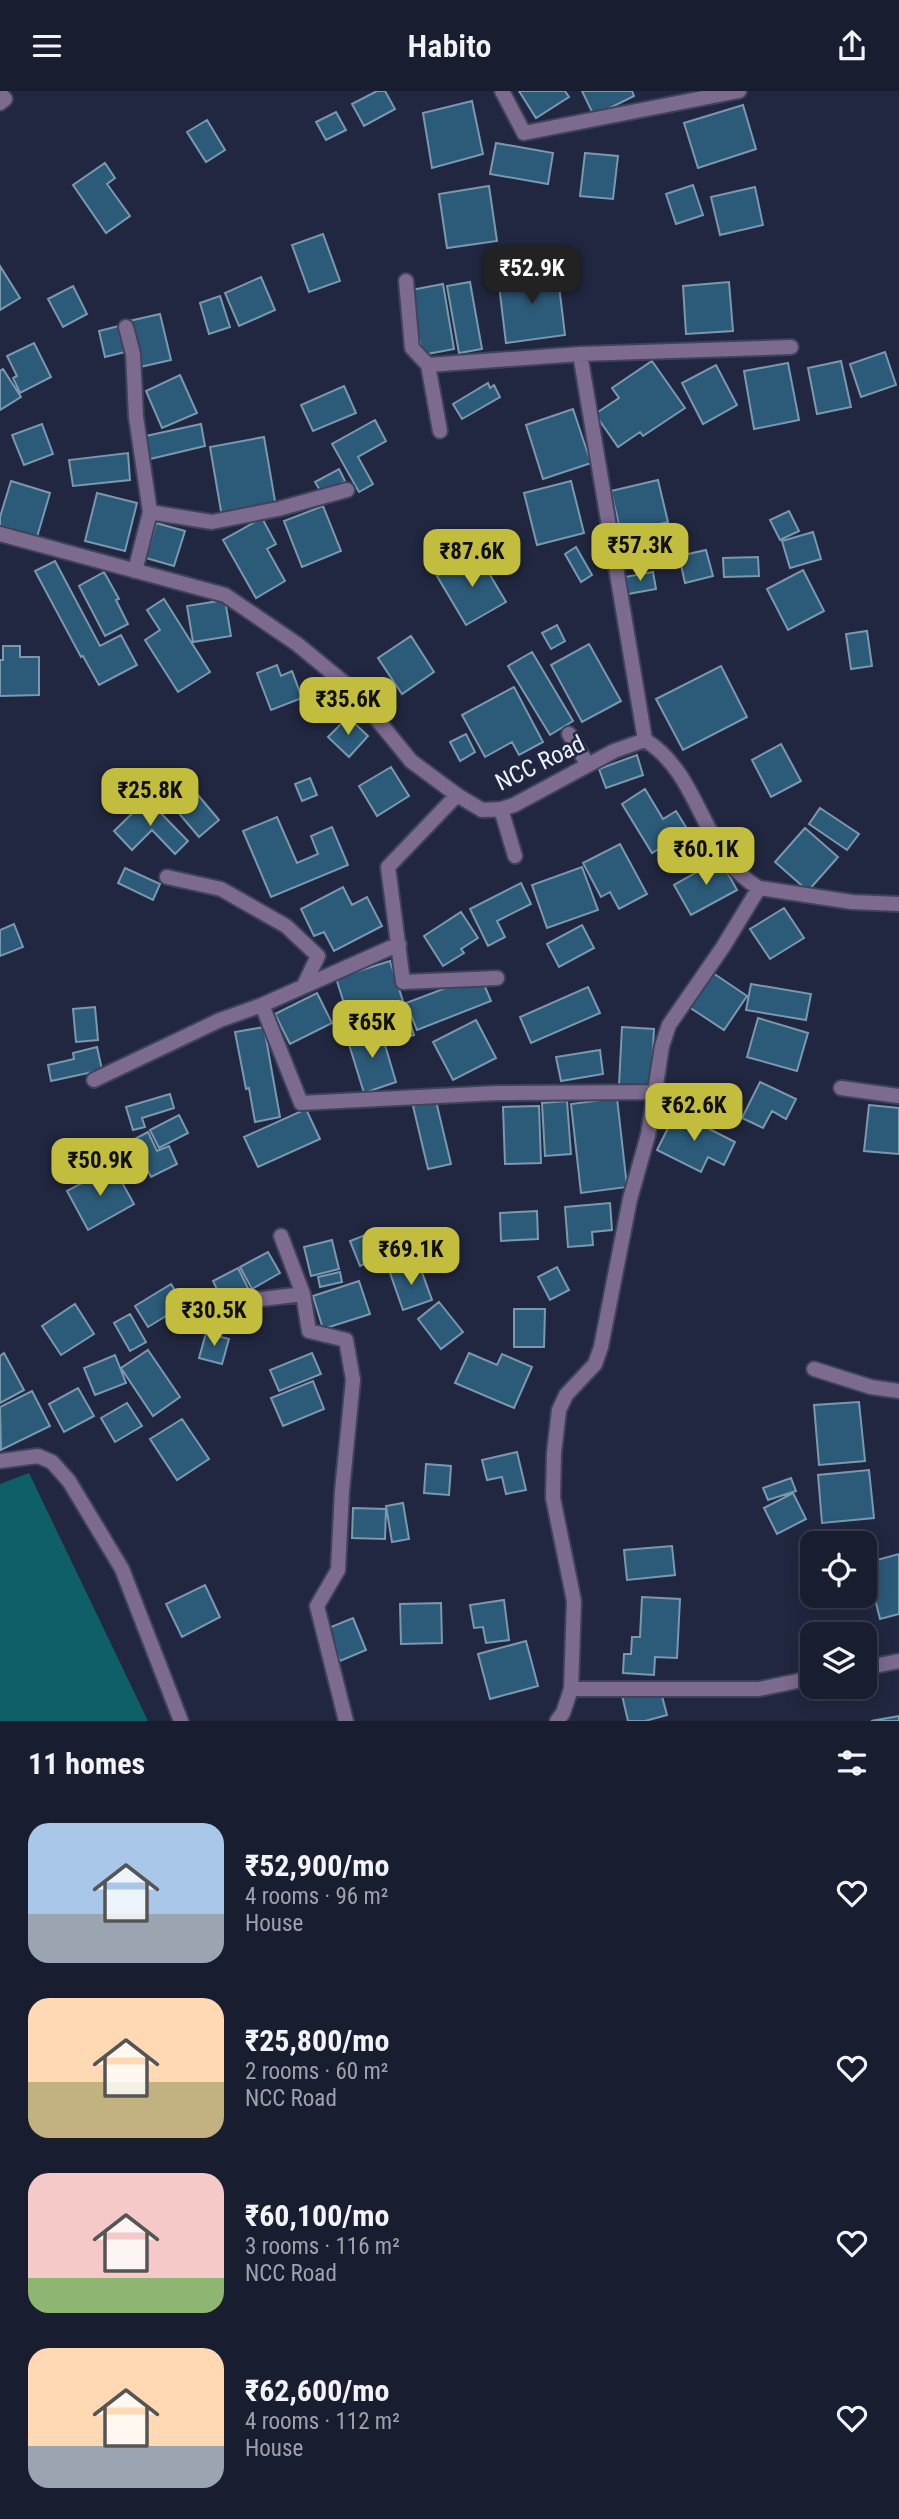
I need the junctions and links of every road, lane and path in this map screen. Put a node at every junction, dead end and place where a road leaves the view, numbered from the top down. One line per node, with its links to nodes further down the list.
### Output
1 (502, 91): 2 (street)
2 (739, 91)
3 (0, 93): 4 (street)
4 (0, 103)
5 (405, 281): 9 (street)
6 (127, 327): 12 (street)
7 (791, 347): 8 (street)
8 (580, 354): 9 (street); 16 (street)
9 (428, 365): 10 (street)
10 (440, 431)
11 (347, 490): 12 (street)
12 (150, 512): 14 (street)
13 (0, 534): 14 (street, NCC Road)
14 (135, 571): 18 (street, NCC Road)
15 (569, 734): 17 (street)
16 (645, 740): 17 (street, NCC Road); 22 (street)
17 (588, 765): 19 (street, NCC Road)
18 (457, 795): 19 (street, NCC Road); 24 (street)
19 (501, 810): 20 (street)
20 (515, 856)
21 (167, 877): 26 (street)
22 (759, 888): 23 (street); 30 (street)
23 (899, 904)
24 (398, 944): 25 (street); 26 (street)
25 (497, 978)
26 (303, 987): 27 (street)
27 (262, 1005): 28 (street); 30 (street)
28 (94, 1080)
29 (841, 1088): 31 (street)
30 (654, 1092): 41 (street)
31 (899, 1096)
32 (281, 1236): 33 (street)
33 (303, 1294): 34 (street); 43 (street)
34 (237, 1302)
35 (814, 1369): 36 (street)
36 (899, 1391)
37 (0, 1461): 42 (street)
38 (899, 1661): 39 (street)
39 (877, 1665)
40 (800, 1680): 41 (street)
41 (571, 1689): 44 (street)
42 (181, 1721)
43 (346, 1721)
44 (556, 1721)

